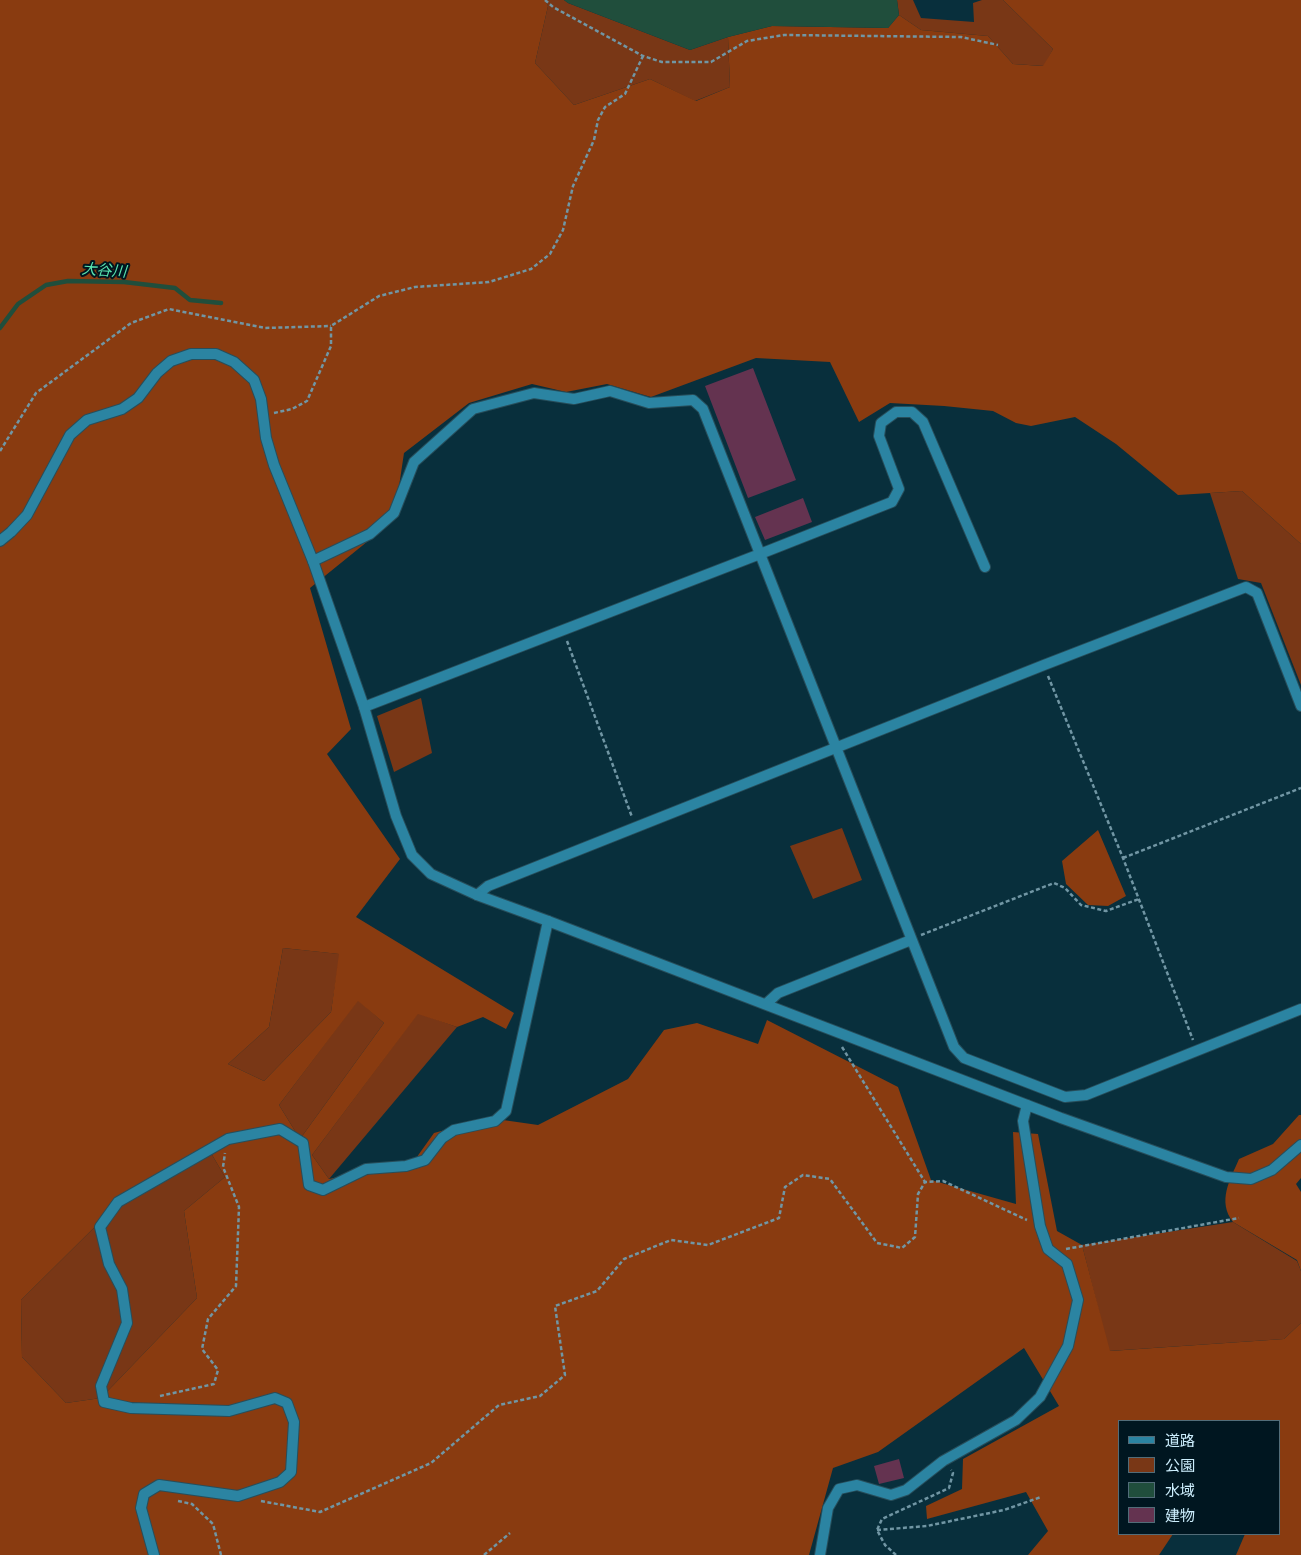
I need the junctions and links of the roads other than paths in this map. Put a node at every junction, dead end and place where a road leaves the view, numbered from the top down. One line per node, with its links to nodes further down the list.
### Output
1 (0, 541): 3 (street)
2 (760, 554): 3 (street); 4 (street); 6 (street); 7 (street)
3 (313, 561): 6 (street)
4 (985, 567)
5 (1301, 706): 7 (street)
6 (364, 707): 8 (street)
7 (837, 747): 8 (street); 10 (street)
8 (477, 895): 9 (street)
9 (548, 921): 11 (street); 15 (street)
10 (910, 940): 11 (street); 12 (street)
11 (766, 1004): 13 (street)
12 (1301, 1009)
13 (1027, 1105): 14 (street); 16 (street)
14 (1301, 1145)
15 (154, 1555)
16 (820, 1555)

